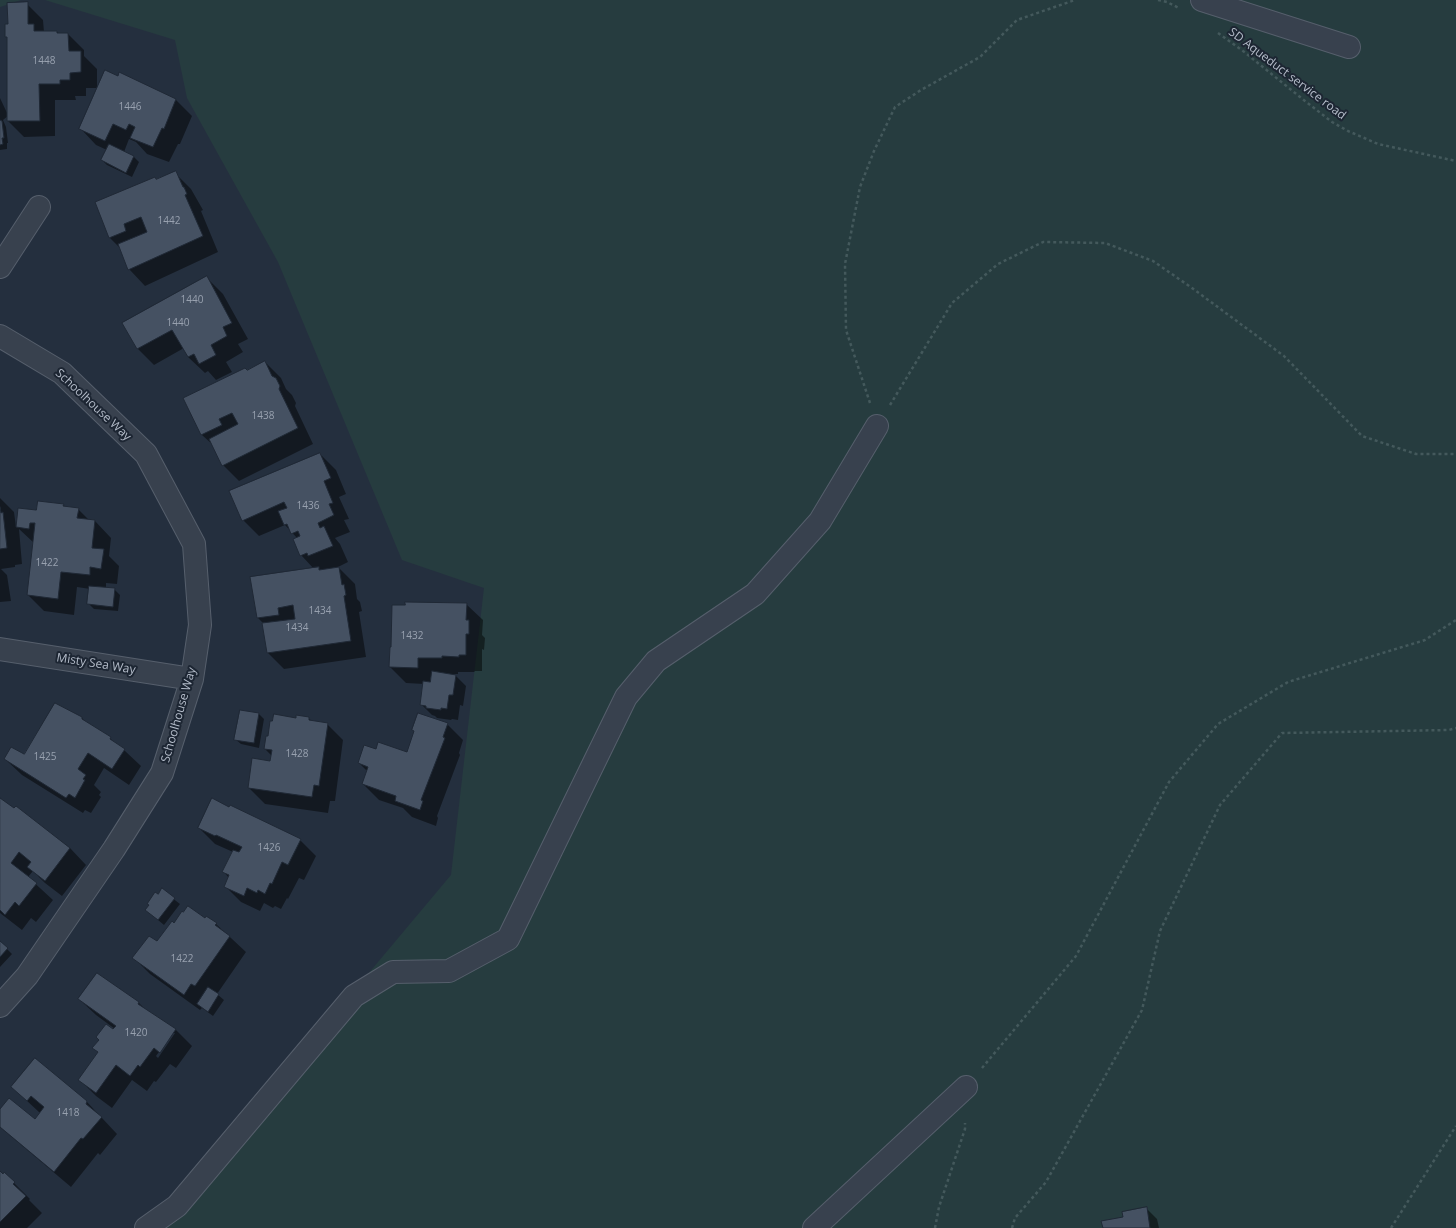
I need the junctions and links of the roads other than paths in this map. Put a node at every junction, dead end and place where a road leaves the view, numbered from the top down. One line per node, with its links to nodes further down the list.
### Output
1 (1202, 0): 2 (street)
2 (1349, 47)
3 (39, 207): 4 (street)
4 (0, 267)
5 (0, 336): 8 (street, Schoolhouse Way)
6 (878, 426): 11 (street)
7 (0, 649): 8 (street, Misty Sea Way)
8 (192, 678): 9 (street, Schoolhouse Way)
9 (0, 1006)
10 (966, 1087): 12 (street)
11 (146, 1228)
12 (814, 1228)

